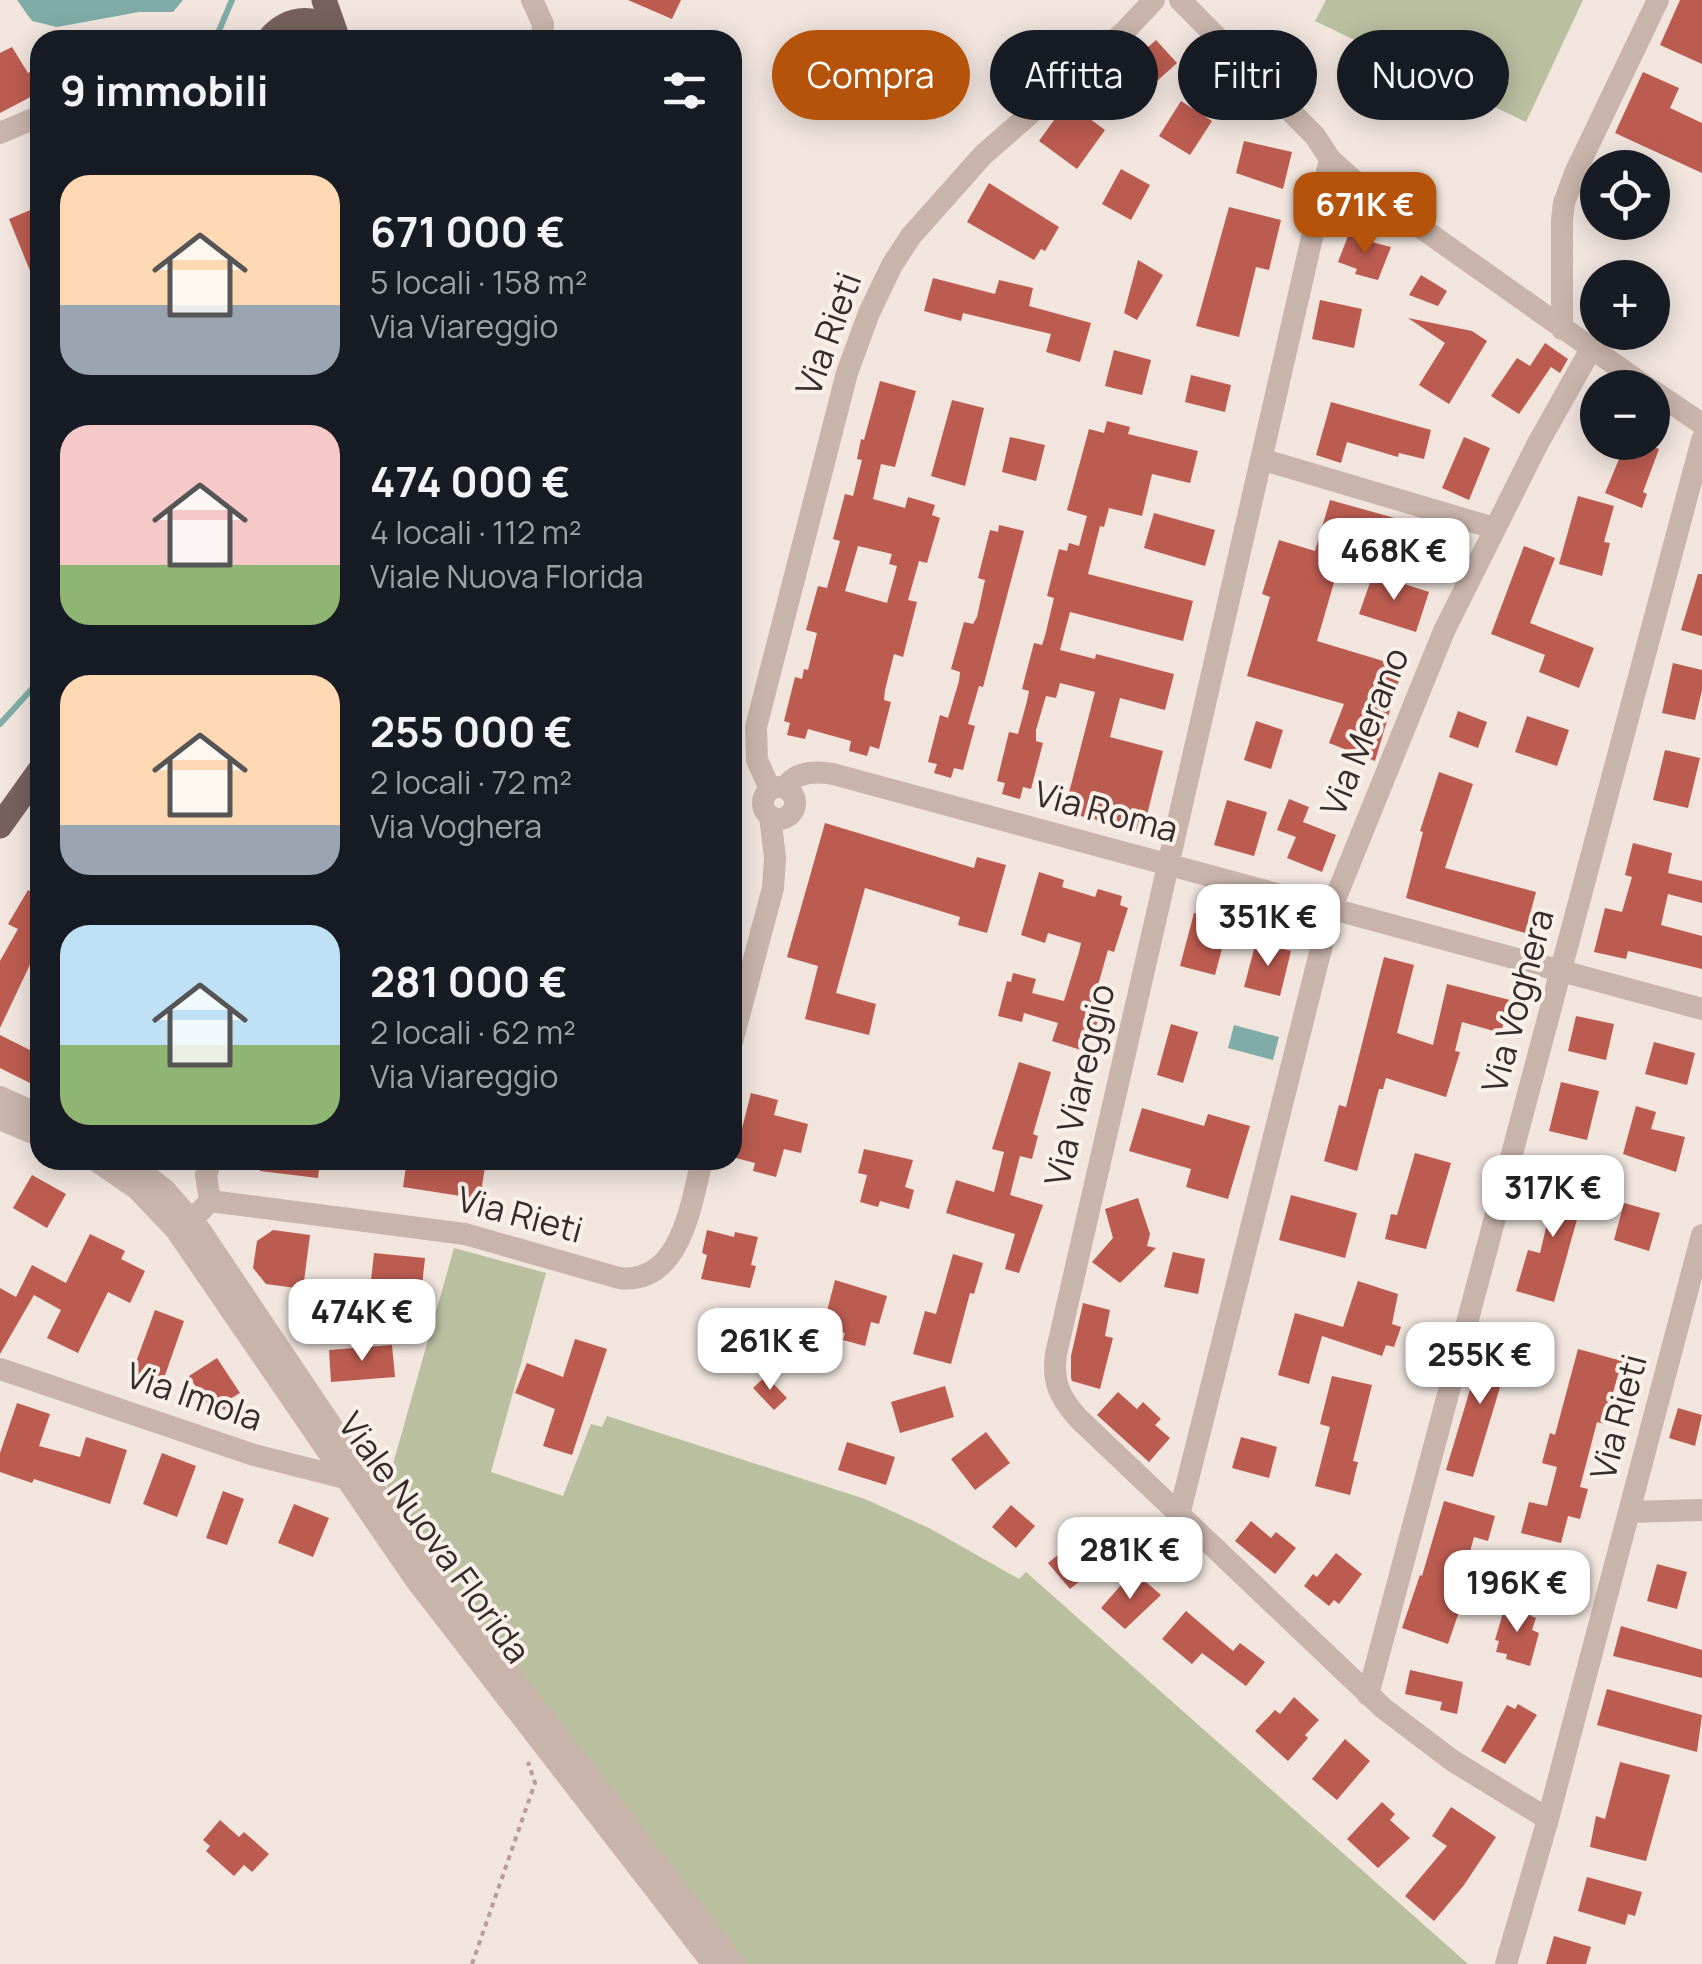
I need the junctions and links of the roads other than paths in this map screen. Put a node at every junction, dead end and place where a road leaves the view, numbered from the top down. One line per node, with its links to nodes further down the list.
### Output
1 (324, 0): 8 (main road)
2 (532, 0): 9 (street)
3 (1154, 0): 24 (street, Via Rieti)
4 (1180, 0): 12 (street)
5 (1658, 0): 13 (street)
6 (281, 21): 7 (main road)
7 (327, 30)
8 (335, 30)
9 (543, 30)
10 (30, 120): 11 (street)
11 (0, 134)
12 (1330, 159): 13 (street); 21 (street, Via Viareggio)
13 (1562, 330): 14 (street)
14 (1580, 342)
15 (1590, 350): 22 (street, Via Merano)
16 (1592, 350): 17 (street)
17 (1622, 370)
18 (1670, 402): 19 (street)
19 (1702, 424)
20 (1702, 440): 28 (street, Via Voghera)
21 (1260, 460): 22 (street); 26 (street, Via Viareggio)
22 (1494, 528): 27 (street, Via Merano)
23 (30, 784): 25 (main road)
24 (778, 789): 26 (street, Via Roma); 29 (street)
25 (0, 826)
26 (1166, 865): 27 (street, Via Roma); 46 (street, Via Viareggio)
27 (1331, 909): 28 (street, Via Roma); 46 (street, Via Merano)
28 (1562, 971): 30 (street, Via Roma); 47 (street, Via Voghera)
29 (742, 1004)
30 (1702, 1008)
31 (0, 1097): 32 (street)
32 (30, 1110)
33 (0, 1118): 34 (street)
34 (30, 1132)
35 (109, 1170): 43 (street, Viale Nuova Florida)
36 (141, 1170): 40 (street, Viale Nuova Florida)
37 (208, 1170): 39 (street)
38 (699, 1170): 39 (street, Via Rieti)
39 (210, 1200): 40 (street)
40 (192, 1220): 43 (street, Viale Nuova Florida)
41 (1702, 1235): 45 (street, Via Rieti)
42 (0, 1369): 43 (street, Via Imola)
43 (356, 1481): 49 (street, Viale Nuova Florida); 50 (street, Viale Nuova Florida)
44 (1702, 1510): 45 (street)
45 (1630, 1512): 48 (street, Via Rieti)
46 (1179, 1515): 47 (street, Via Viareggio)
47 (1368, 1695): 48 (street, Via Viareggio)
48 (1548, 1819): 51 (street, Via Rieti)
49 (713, 1964)
50 (734, 1964)
51 (1506, 1964)

